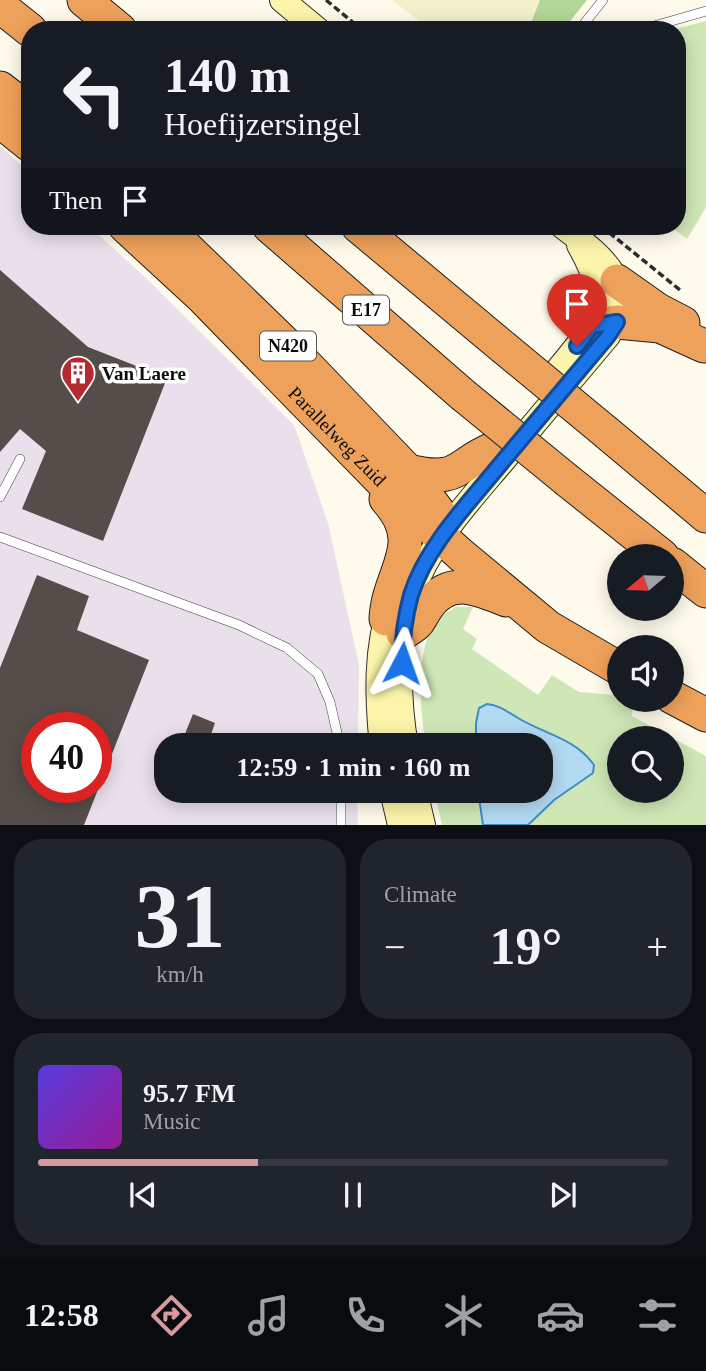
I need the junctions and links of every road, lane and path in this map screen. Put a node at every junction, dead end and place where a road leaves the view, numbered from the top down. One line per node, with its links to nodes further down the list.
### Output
1 (84, 0): 7 (highway)
2 (282, 0): 8 (street)
3 (326, 0): 9 (path)
4 (603, 0): 10 (lane)
5 (0, 6): 12 (highway)
6 (706, 11): 11 (lane)
7 (109, 21)
8 (307, 21)
9 (351, 21)
10 (586, 21)
11 (671, 21)
12 (21, 23)
13 (0, 88): 14 (highway)
14 (21, 104)
15 (0, 121): 16 (highway)
16 (21, 138)
17 (135, 235): 30 (highway, Parallelweg Zuid / N420)
18 (173, 235): 31 (highway, Parallelweg Zuid / N420)
19 (279, 235): 36 (highway, E17, bridge)
20 (369, 235): 33 (highway, bridge)
21 (571, 235): 26 (street)
22 (574, 235): 24 (street)
23 (612, 235): 25 (path)
24 (617, 281): 26 (street); 27 (highway)
25 (687, 296)
26 (604, 324): 27 (highway); 28 (street); 34 (street)
27 (705, 346)
28 (495, 448): 31 (highway); 34 (street)
29 (20, 459): 32 (lane)
30 (363, 461): 34 (highway, Parallelweg Zuid / N420); 40 (highway)
31 (408, 471): 34 (highway, Parallelweg Zuid / N420)
32 (0, 497)
33 (706, 516)
34 (438, 527): 39 (highway); 40 (street)
35 (0, 537): 44 (lane)
36 (648, 544)
37 (684, 574): 38 (highway)
38 (706, 591)
39 (524, 607): 40 (highway); 41 (highway)
40 (394, 626): 45 (street); 46 (street)
41 (607, 661)
42 (684, 703): 43 (highway)
43 (706, 715)
44 (337, 733)
45 (381, 733)
46 (405, 733)
47 (341, 803): 50 (lane)
48 (395, 803): 51 (street)
49 (417, 803): 52 (street)
50 (341, 825)
51 (400, 825)
52 (422, 825)

